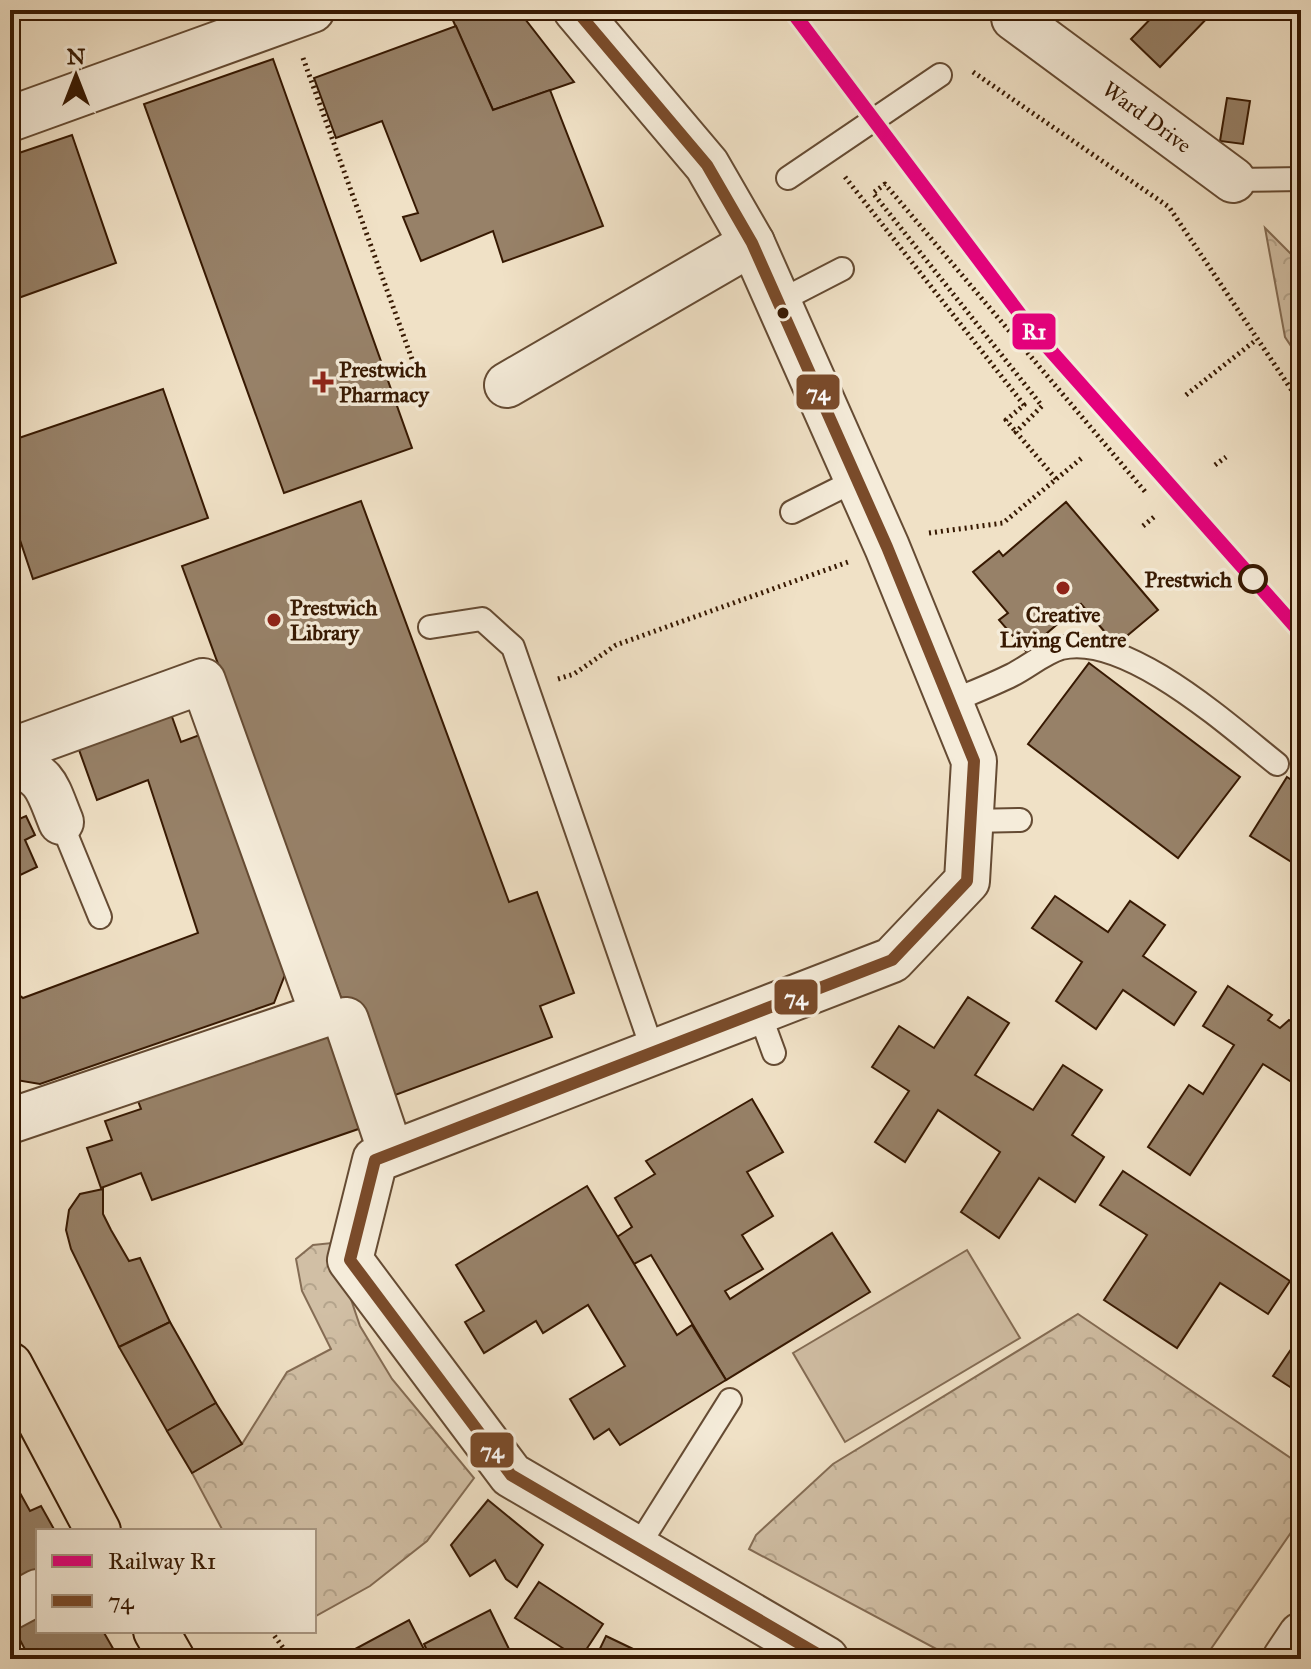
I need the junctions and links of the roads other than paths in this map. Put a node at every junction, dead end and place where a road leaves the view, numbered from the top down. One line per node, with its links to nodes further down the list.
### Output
1 (576, 10): 9 (street)
2 (1013, 10): 8 (street, Ward Drive)
3 (300, 14): 5 (street)
4 (940, 75): 6 (lane)
5 (10, 119)
6 (788, 178)
7 (1301, 179): 8 (lane, Ward Drive)
8 (1233, 180)
9 (752, 243): 11 (street); 12 (street)
10 (842, 269): 11 (lane)
11 (778, 302): 13 (street)
12 (507, 385)
13 (856, 480): 14 (lane); 16 (street)
14 (792, 512)
15 (430, 627): 27 (lane)
16 (950, 702): 19 (lane); 21 (street)
17 (10, 751): 28 (street)
18 (10, 760): 22 (street)
19 (1277, 764)
20 (1020, 820): 21 (lane)
21 (971, 821): 24 (street)
22 (61, 822): 23 (lane)
23 (100, 917)
24 (759, 1012): 26 (lane); 27 (street)
25 (346, 1020): 29 (street)
26 (774, 1053)
27 (654, 1054): 29 (street)
28 (10, 1121)
29 (391, 1153): 33 (street)
30 (10, 1365): 32 (highway)
31 (730, 1400): 33 (lane)
32 (97, 1529)
33 (637, 1548): 39 (street)
34 (36, 1593): 35 (street)
35 (10, 1607)
36 (157, 1633): 38 (highway)
37 (1301, 1635): 40 (street)
38 (172, 1659)
39 (826, 1659)
40 (1285, 1659)

